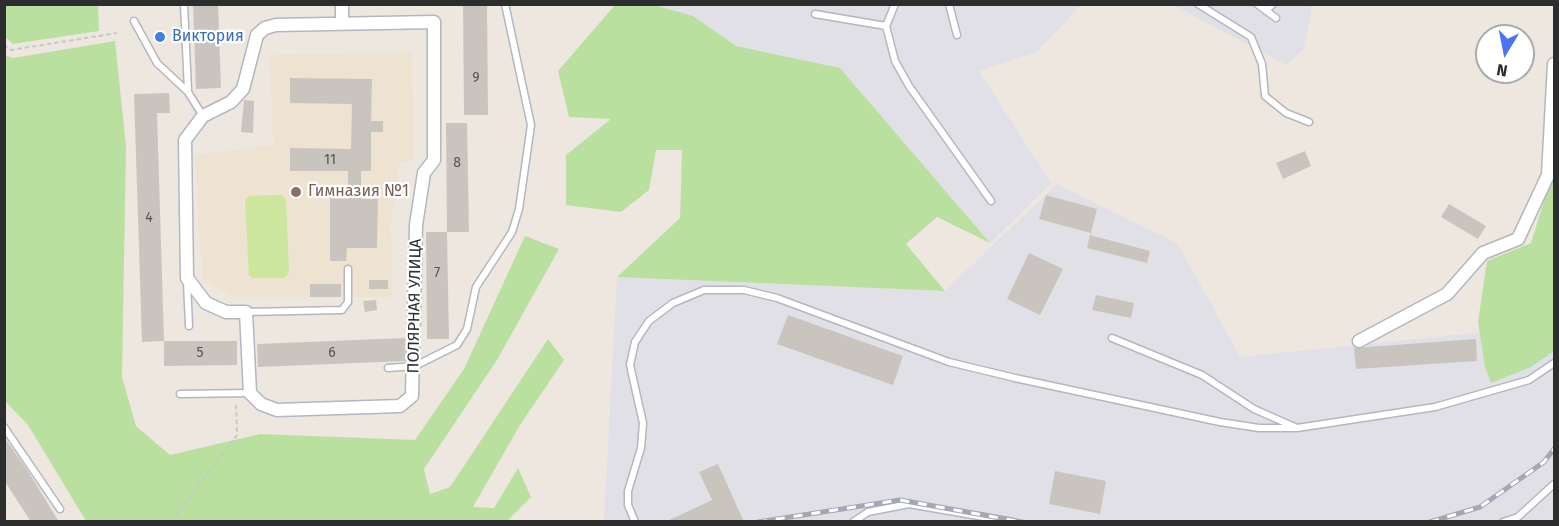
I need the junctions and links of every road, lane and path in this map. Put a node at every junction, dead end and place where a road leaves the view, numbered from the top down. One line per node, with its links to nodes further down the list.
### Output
1 (184, 4): 19 (lane)
2 (342, 4): 13 (street)
3 (505, 4): 30 (lane)
4 (895, 4): 14 (lane)
5 (949, 4): 16 (lane)
6 (1198, 4): 21 (lane)
7 (1257, 4): 9 (lane)
8 (1273, 4): 9 (lane)
9 (1266, 11): 11 (lane)
10 (815, 14): 14 (lane)
11 (1276, 18)
12 (134, 21): 19 (lane)
13 (342, 23): 20 (street, ПОЛЯРНАЯ УЛИЦА); 30 (street, ПОЛЯРНАЯ УЛИЦА)
14 (886, 26): 22 (lane)
15 (117, 33): 17 (path)
16 (957, 35)
17 (4, 45)
18 (1554, 64): 28 (street)
19 (188, 92): 20 (lane)
20 (203, 116): 24 (street, ПОЛЯРНАЯ УЛИЦА)
21 (1309, 122)
22 (991, 201)
23 (348, 269): 25 (lane)
24 (187, 278): 25 (street); 26 (lane)
25 (246, 312): 33 (street)
26 (189, 326)
27 (1112, 338): 36 (lane)
28 (1359, 340)
29 (1554, 363): 36 (lane)
30 (415, 366): 31 (lane); 33 (street, ПОЛЯРНАЯ УЛИЦА)
31 (388, 368)
32 (236, 393): 33 (lane); 34 (lane); 39 (path)
33 (250, 393)
34 (180, 394)
35 (4, 427): 38 (lane)
36 (1297, 428): 40 (lane)
37 (1554, 484): 43 (lane)
38 (60, 509)
39 (171, 522)
40 (635, 522)
41 (853, 522): 42 (lane)
42 (1013, 522)
43 (1503, 522)

